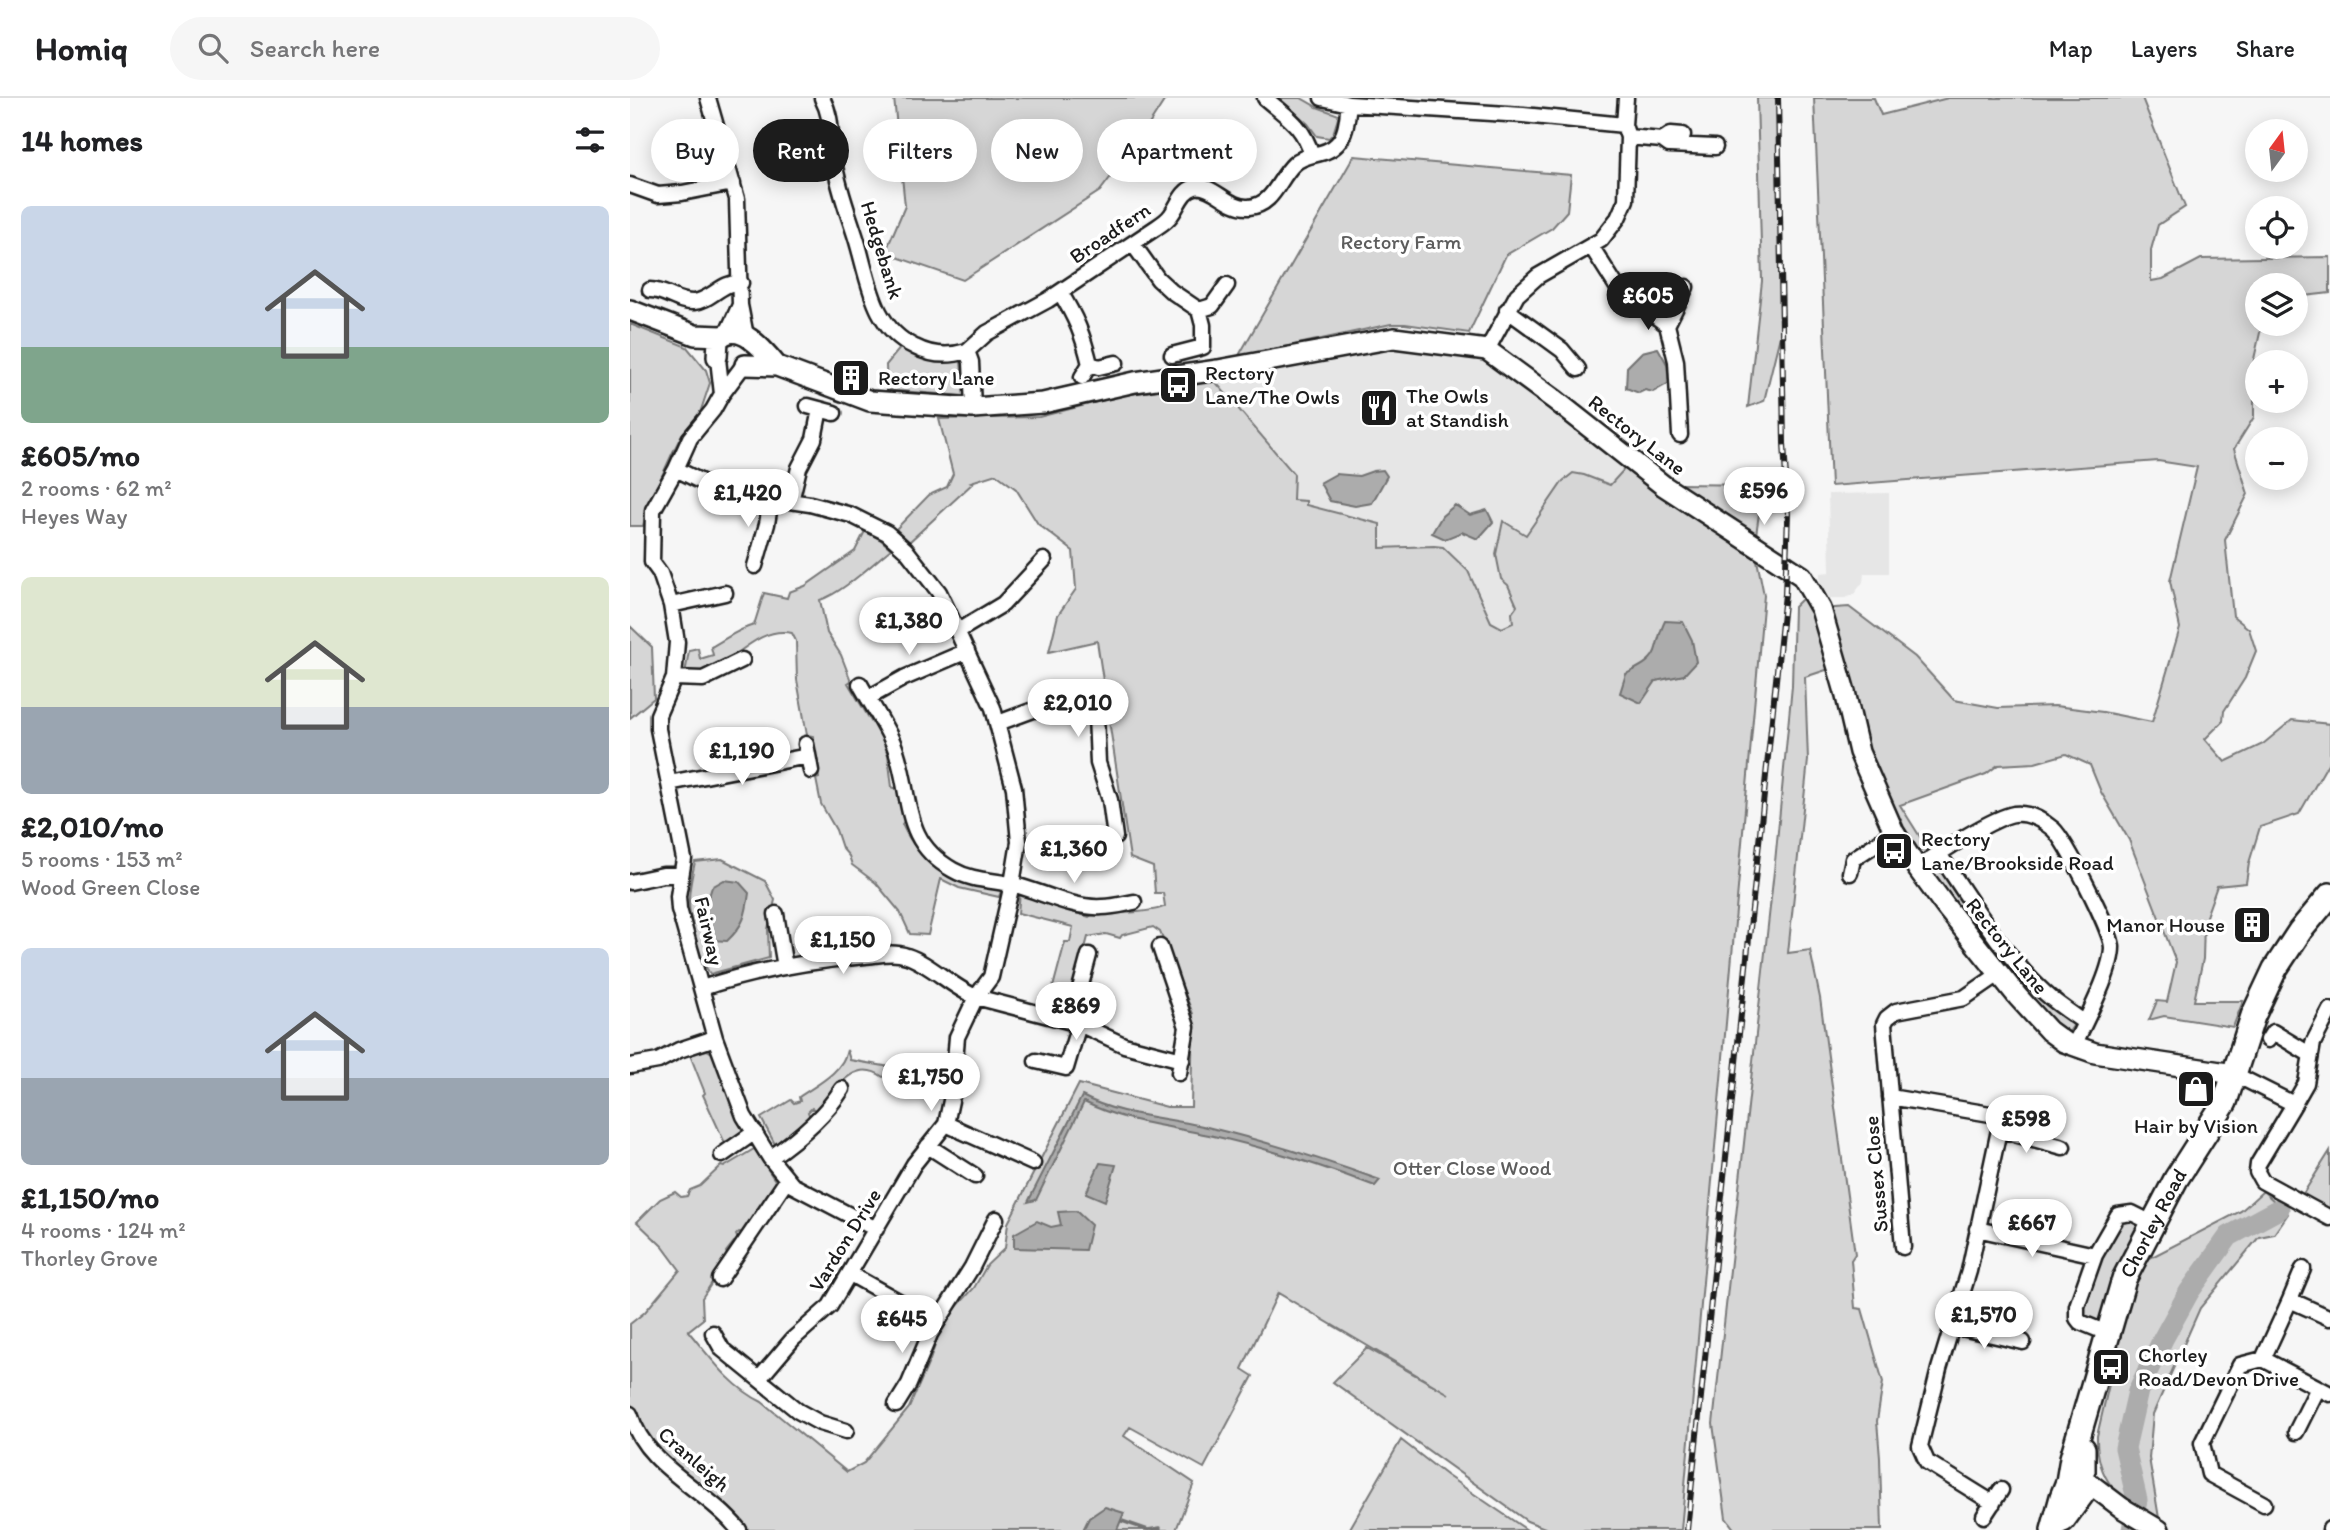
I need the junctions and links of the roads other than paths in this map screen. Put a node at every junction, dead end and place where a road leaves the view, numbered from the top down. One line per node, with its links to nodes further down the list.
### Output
1 (708, 98): 15 (street)
2 (822, 98): 31 (street, Hedgebank)
3 (1265, 98): 14 (street)
4 (1322, 98): 8 (street)
5 (1524, 98): 9 (street)
6 (1626, 98): 10 (street)
7 (1411, 102): 8 (street); 9 (street)
8 (1349, 104): 14 (street, Broadfern)
9 (1523, 115): 10 (street)
10 (1626, 131): 12 (street); 18 (street)
11 (1684, 135): 12 (street)
12 (1662, 140): 13 (street)
13 (1715, 148)
14 (1312, 155): 17 (street, Broadfern)
15 (733, 183): 16 (street); 19 (street)
16 (630, 185)
17 (1133, 244): 23 (street, Broadfern); 25 (street)
18 (1591, 246): 26 (street); 27 (street)
19 (741, 283): 22 (street); 29 (street)
20 (1227, 285): 25 (street)
21 (1686, 287): 27 (street)
22 (650, 290)
23 (1060, 292): 31 (street, Broadfern); 34 (street)
24 (630, 310): 28 (main road)
25 (1199, 310): 32 (street)
26 (1507, 310): 30 (street); 37 (street)
27 (1667, 324): 41 (street)
28 (695, 335): 29 (main road); 33 (main road)
29 (736, 336): 33 (main road); 35 (main road); 36 (main road, Rectory Lane)
30 (1487, 350): 39 (main road, Rectory Lane); 58 (main road, Rectory Lane)
31 (967, 351): 39 (street)
32 (1172, 355)
33 (717, 358): 35 (main road); 38 (street)
34 (1116, 363)
35 (744, 366): 36 (main road, Rectory Lane); 38 (street, Fairway)
36 (777, 366): 39 (main road, Rectory Lane)
37 (1578, 369)
38 (722, 394): 42 (street, Fairway)
39 (973, 408)
40 (821, 410): 44 (street)
41 (1680, 435)
42 (676, 470): 43 (street); 48 (street, Fairway)
43 (771, 499): 44 (street); 46 (street)
44 (791, 501): 49 (street)
45 (1044, 560): 49 (street)
46 (755, 566)
47 (725, 593): 48 (street)
48 (671, 606): 52 (street, Fairway)
49 (958, 631): 50 (street)
50 (967, 651): 54 (street); 55 (street)
51 (742, 660): 52 (street)
52 (674, 678): 57 (street, Fairway)
53 (860, 684): 54 (street)
54 (868, 698): 65 (street)
55 (998, 723): 59 (street); 65 (street)
56 (811, 771): 57 (street)
57 (669, 783): 63 (street, Fairway)
58 (1894, 832): 61 (street); 62 (main road, Rectory Lane)
59 (1115, 837)
60 (1939, 854): 62 (street); 76 (street, Rectory Lane); 76 (street)
61 (1849, 861)
62 (1917, 868): 72 (main road, Rectory Lane)
63 (681, 875): 64 (street); 73 (street, Fairway)
64 (630, 882)
65 (1013, 884): 67 (street); 74 (street)
66 (2330, 895): 79 (main road, Chorley Road)
67 (1134, 902)
68 (776, 914): 71 (street)
69 (1160, 947): 77 (street)
70 (1089, 955): 77 (street)
71 (785, 967): 73 (street); 74 (street)
72 (1999, 974): 81 (main road, Rectory Lane); 87 (street, Sussex Close)
73 (702, 988): 80 (street, Fairway)
74 (976, 996): 77 (street); 90 (street)
75 (2330, 1010): 78 (street)
76 (2084, 1022): 81 (street)
77 (1075, 1023): 83 (street)
78 (2325, 1029): 82 (street)
79 (2256, 1030): 82 (street); 85 (main road, Chorley Road)
80 (715, 1038): 84 (street); 91 (street, Fairway)
81 (2074, 1046): 85 (main road, Rectory Lane)
82 (2311, 1055): 88 (street)
83 (1036, 1061)
84 (630, 1066)
85 (2234, 1074): 88 (street); 101 (main road, Chorley Road)
86 (842, 1089): 95 (street)
87 (1890, 1097): 89 (street); 104 (street, Sussex Close)
88 (2294, 1104): 99 (street)
89 (2001, 1123): 93 (street); 103 (street)
90 (947, 1124): 92 (street, Vardon Drive); 96 (street)
91 (755, 1132): 94 (street); 95 (street, Fairway)
92 (928, 1146): 97 (street); 102 (street, Vardon Drive)
93 (2063, 1147)
94 (722, 1155)
95 (770, 1158): 98 (street, Fairway)
96 (1033, 1163)
97 (975, 1175)
98 (787, 1180): 102 (street, Fairway); 108 (street)
99 (2330, 1218)
100 (996, 1219): 111 (street)
101 (2152, 1223): 105 (street); 113 (main road, Chorley Road)
102 (876, 1229): 107 (street, Vardon Drive)
103 (1977, 1229): 105 (street); 112 (street)
104 (1903, 1247)
105 (2095, 1255): 113 (street)
106 (2303, 1269): 109 (street)
107 (849, 1274): 111 (street); 117 (street, Vardon Drive)
108 (720, 1279)
109 (2290, 1300): 110 (street); 116 (street)
110 (2330, 1318)
111 (936, 1322): 119 (street)
112 (1953, 1326): 115 (street); 125 (street)
113 (2107, 1333): 123 (main road, Chorley Road)
114 (713, 1334): 117 (street)
115 (2024, 1342)
116 (2263, 1359): 118 (street); 124 (street)
117 (759, 1379): 121 (street)
118 (2324, 1391): 122 (street)
119 (896, 1405)
120 (630, 1414): 127 (street, Cranleigh)
121 (846, 1431)
122 (2296, 1432)
123 (2077, 1486): 126 (main road); 128 (main road)
124 (2264, 1504)
125 (1984, 1516)
126 (2153, 1527)
127 (739, 1530)
128 (2055, 1530)

